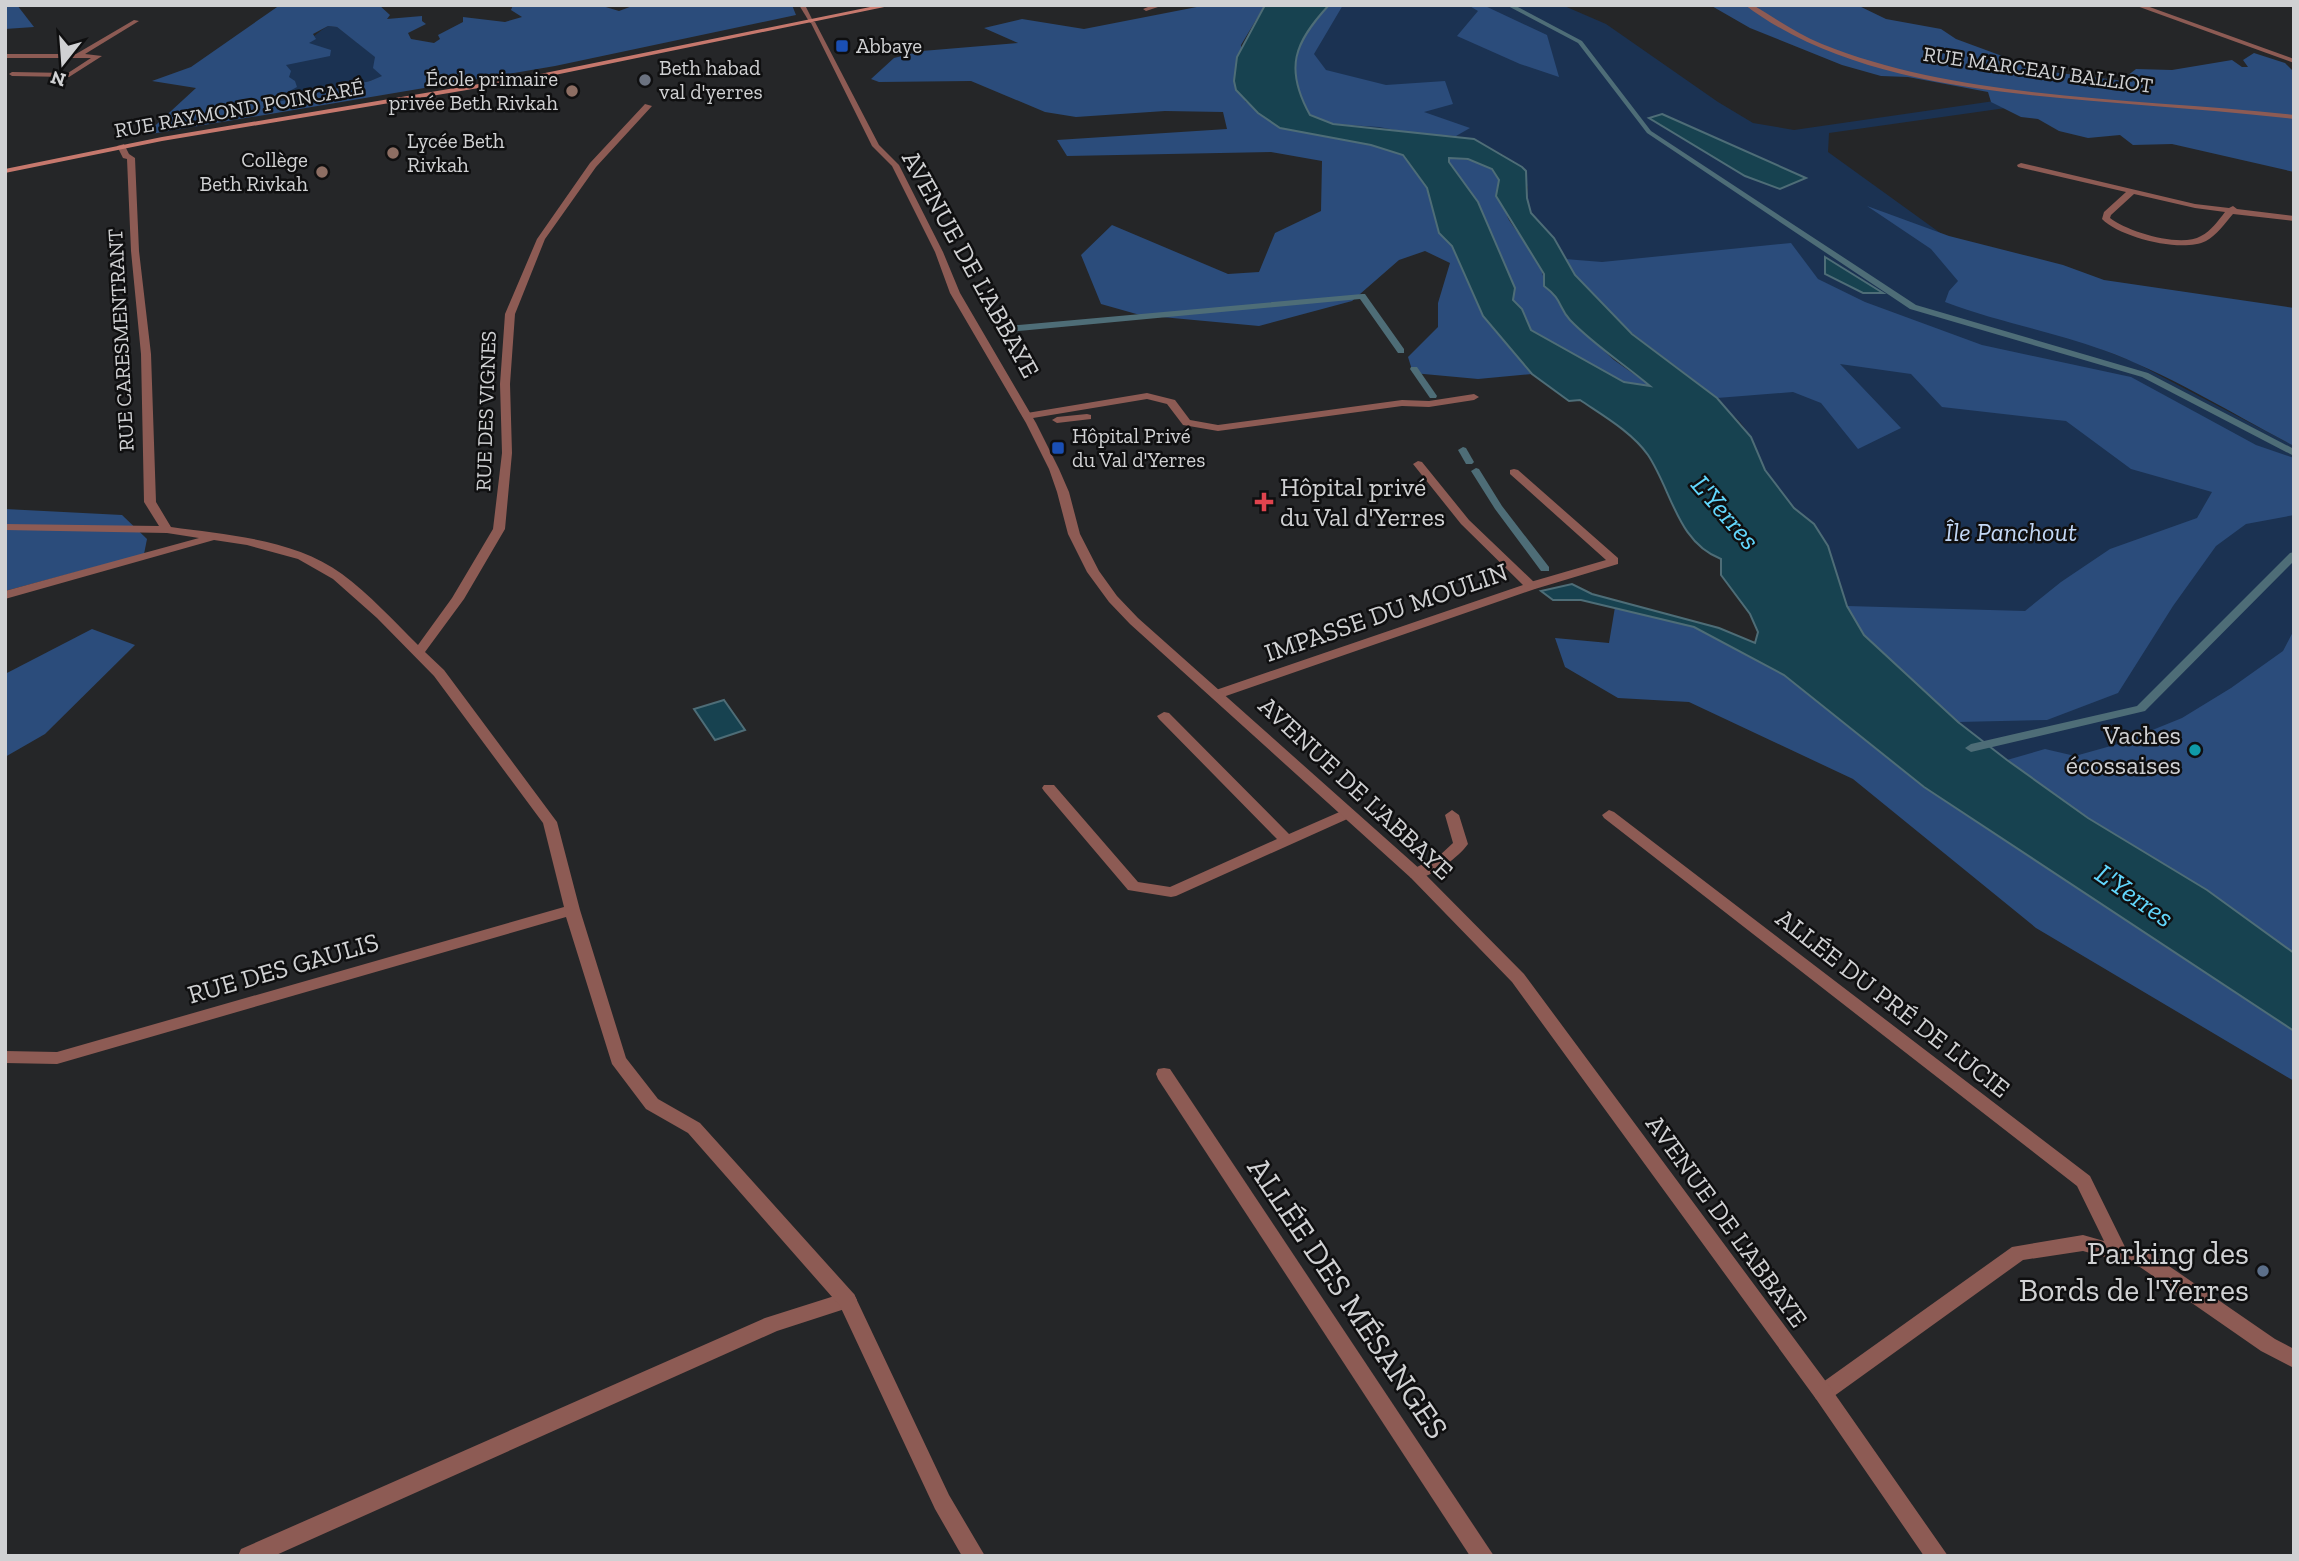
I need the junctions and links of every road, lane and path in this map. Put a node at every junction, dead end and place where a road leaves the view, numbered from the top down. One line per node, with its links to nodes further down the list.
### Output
1 (802, 5): 9 (street, AVENUE DE L'ABBAYE)
2 (891, 5): 9 (main road, RUE RAYMOND POINCARÉ)
3 (1161, 5): 7 (street)
4 (1748, 5): 16 (street, RUE MARCEAU BALLIOT)
5 (1758, 5): 16 (street, RUE MARCEAU BALLIOT)
6 (2137, 5): 13 (street)
7 (1146, 9)
8 (136, 21): 12 (street)
9 (812, 22): 17 (main road, RUE RAYMOND POINCARÉ); 25 (street, AVENUE DE L'ABBAYE)
10 (5, 55): 11 (street)
11 (39, 56): 12 (street); 14 (street)
12 (77, 56): 14 (street)
13 (2294, 61)
14 (8, 76)
15 (648, 106): 33 (street, RUE DES VIGNES)
16 (2294, 116)
17 (121, 146): 19 (main road, RUE RAYMOND POINCARÉ); 29 (street, RUE CARESMENTRANT)
18 (2021, 165): 20 (street)
19 (5, 171)
20 (2132, 191): 21 (street); 21 (street)
21 (2234, 209): 22 (street)
22 (2294, 219)
23 (1474, 397): 25 (street)
24 (1087, 416): 25 (street)
25 (1029, 419): 34 (street, AVENUE DE L'ABBAYE)
26 (1418, 464): 31 (street, IMPASSE DU MOULIN)
27 (1514, 472): 31 (street)
28 (5, 527): 29 (street)
29 (167, 530): 30 (street)
30 (213, 538): 32 (street); 33 (street)
31 (1531, 586): 34 (street, IMPASSE DU MOULIN)
32 (5, 595)
33 (418, 653): 42 (street)
34 (1218, 694): 37 (street, AVENUE DE L'ABBAYE)
35 (1164, 716): 40 (street)
36 (1049, 788): 40 (street)
37 (1349, 813): 40 (street); 41 (street, AVENUE DE L'ABBAYE)
38 (1452, 815): 41 (street)
39 (1609, 815): 45 (street, ALLÉE DU PRÉ DE LUCIE)
40 (1287, 841)
41 (1416, 874): 48 (street, AVENUE DE L'ABBAYE)
42 (572, 910): 43 (street, RUE DES GAULIS); 46 (street)
43 (5, 1056)
44 (1164, 1074): 51 (street, ALLÉE DES MÉSANGES)
45 (2119, 1254): 47 (street); 48 (street)
46 (847, 1300): 49 (street); 50 (street)
47 (2294, 1359)
48 (1824, 1394): 52 (street, AVENUE DE L'ABBAYE)
49 (249, 1556)
50 (974, 1556)
51 (1483, 1556)
52 (1937, 1556)

